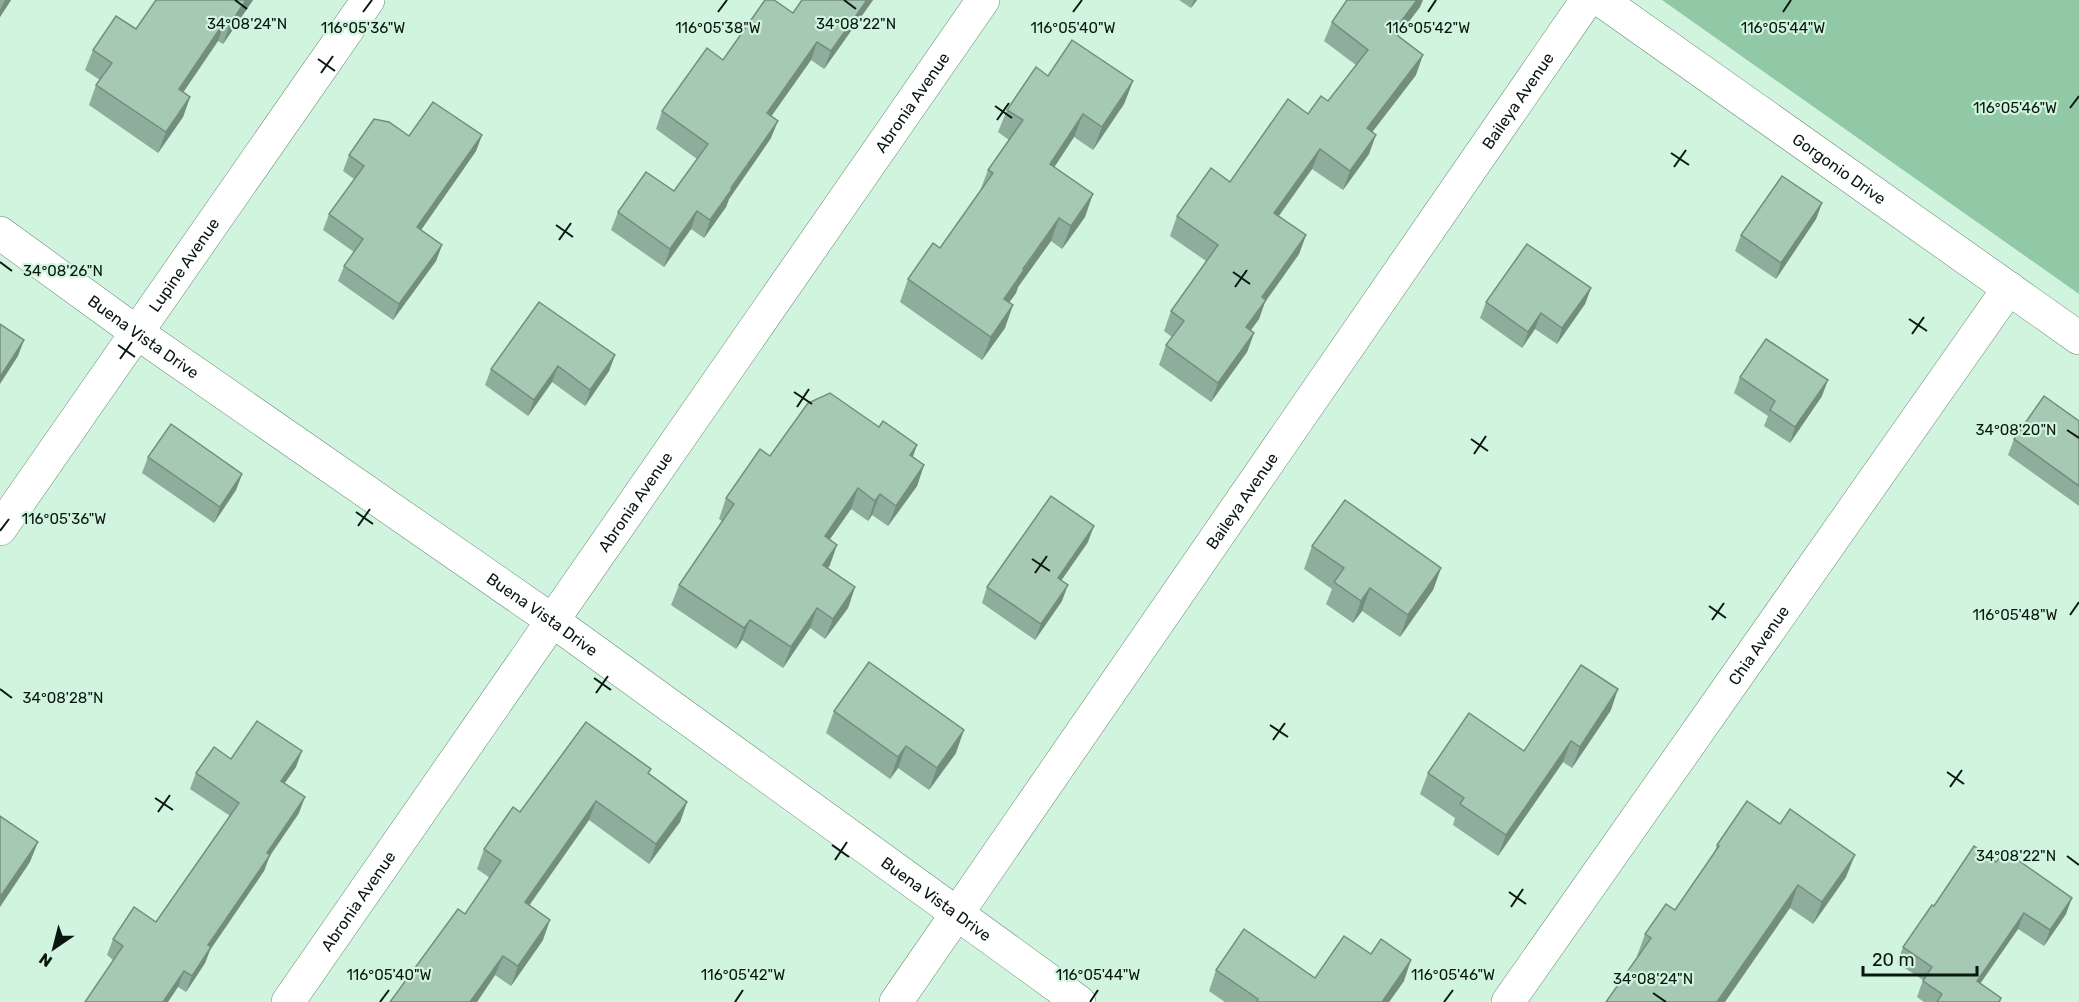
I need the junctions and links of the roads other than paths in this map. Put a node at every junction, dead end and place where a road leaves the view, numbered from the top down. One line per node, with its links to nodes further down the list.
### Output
1 (368, 0): 7 (street, Lupine Avenue)
2 (983, 0): 10 (street, Abronia Avenue)
3 (1587, 0): 11 (street, Baileya Avenue)
4 (1601, 0): 6 (street, Gorgonio Drive)
5 (0, 233): 7 (street, Buena Vista Drive)
6 (2008, 288): 8 (street, Gorgonio Drive); 15 (street, Chia Avenue)
7 (136, 332): 9 (street, Lupine Avenue); 10 (street, Buena Vista Drive)
8 (2079, 338)
9 (0, 529)
10 (553, 621): 11 (street, Buena Vista Drive); 12 (street, Abronia Avenue)
11 (957, 914): 13 (street, Baileya Avenue); 14 (street, Buena Vista Drive)
12 (288, 1002)
13 (896, 1002)
14 (1079, 1002)
15 (1508, 1002)

